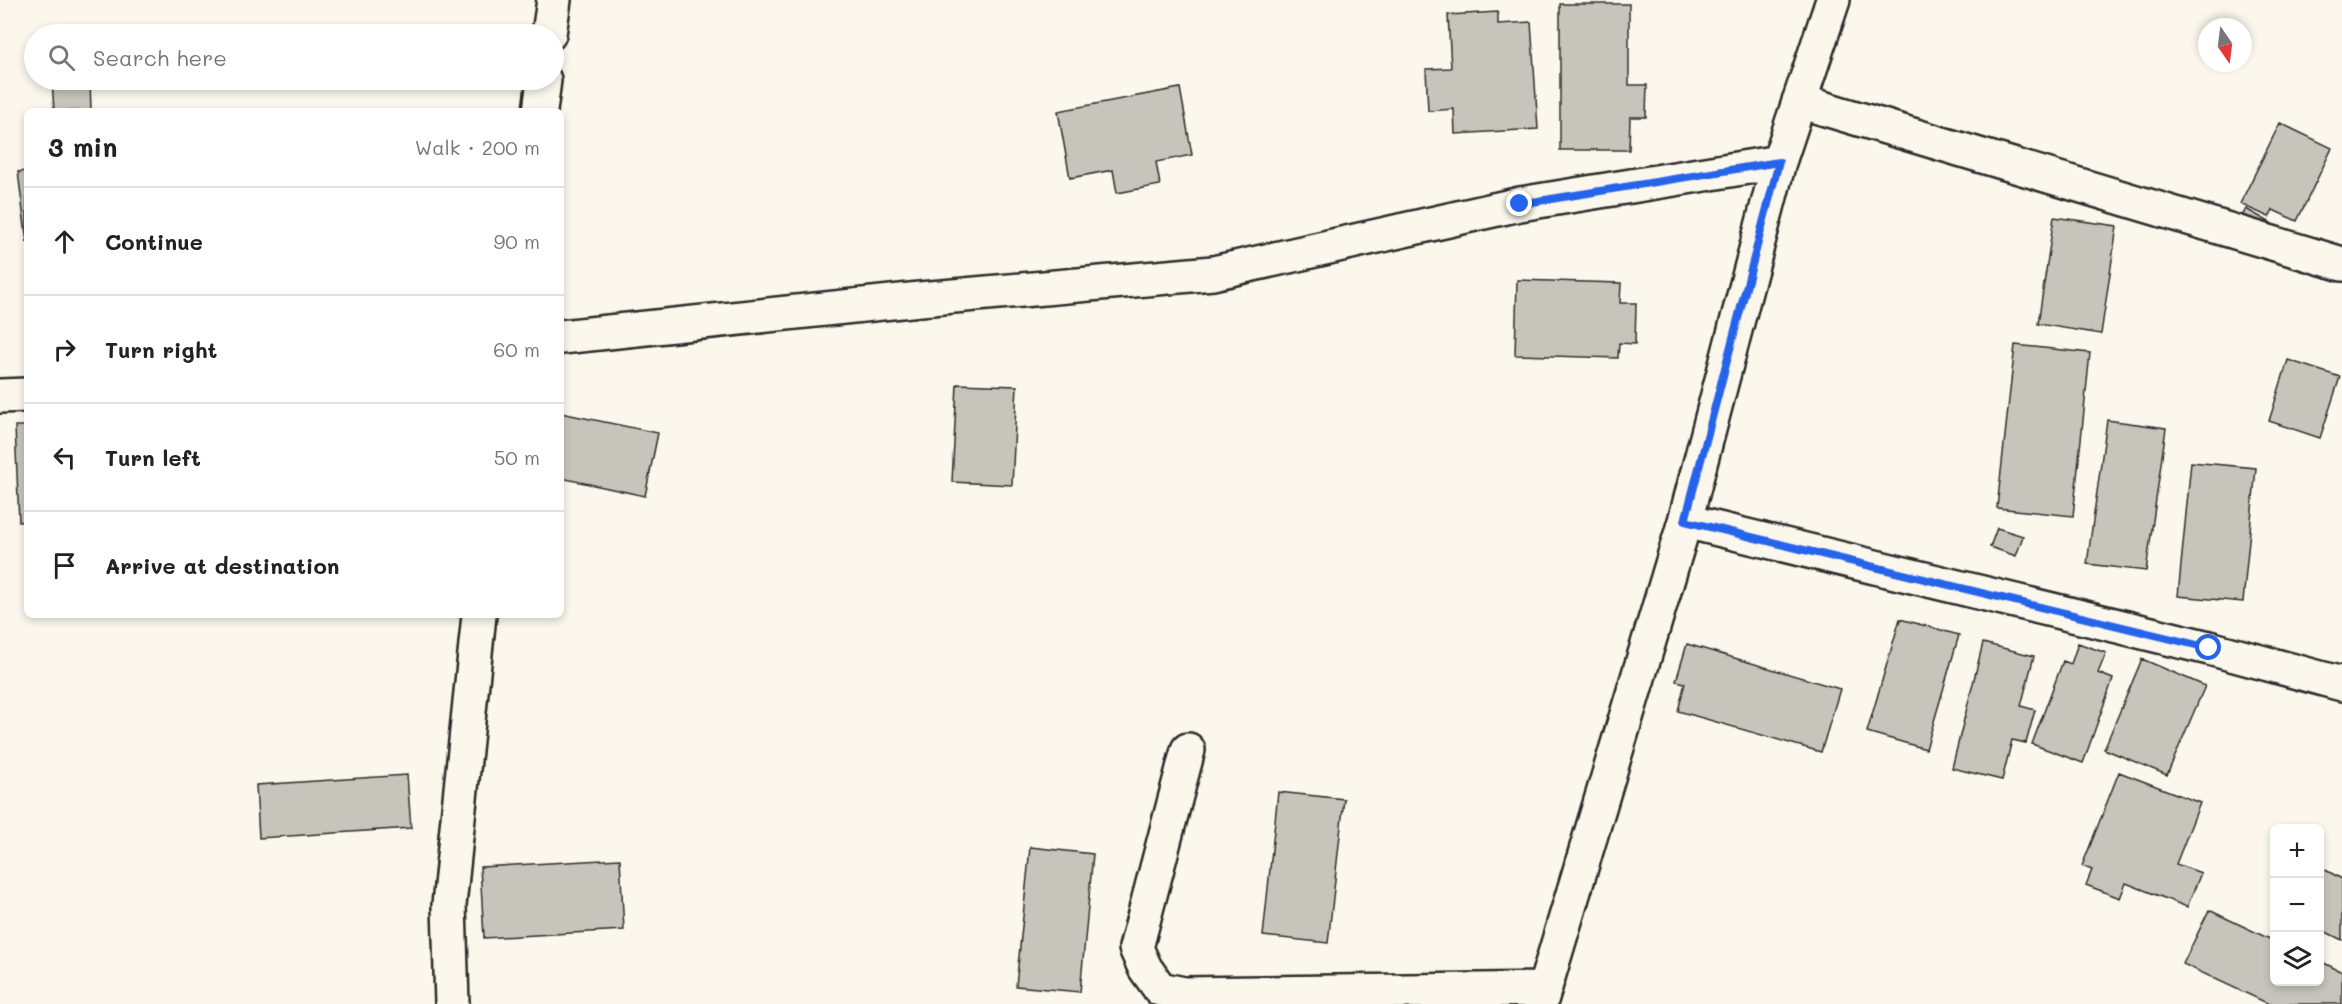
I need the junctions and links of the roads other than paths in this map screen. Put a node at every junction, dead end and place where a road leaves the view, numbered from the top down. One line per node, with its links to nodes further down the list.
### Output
1 (554, 0): 3 (street)
2 (1833, 0): 5 (street)
3 (550, 24)
4 (543, 90): 6 (street)
5 (1799, 101): 7 (street); 8 (street)
6 (540, 108)
7 (1779, 162): 9 (street); 12 (street)
8 (2342, 264)
9 (564, 337)
10 (24, 395): 11 (street)
11 (0, 396)
12 (1685, 521): 14 (street); 16 (street)
13 (479, 618): 17 (street)
14 (2342, 684)
15 (1188, 750): 16 (street)
16 (1542, 996)
17 (452, 1004)

